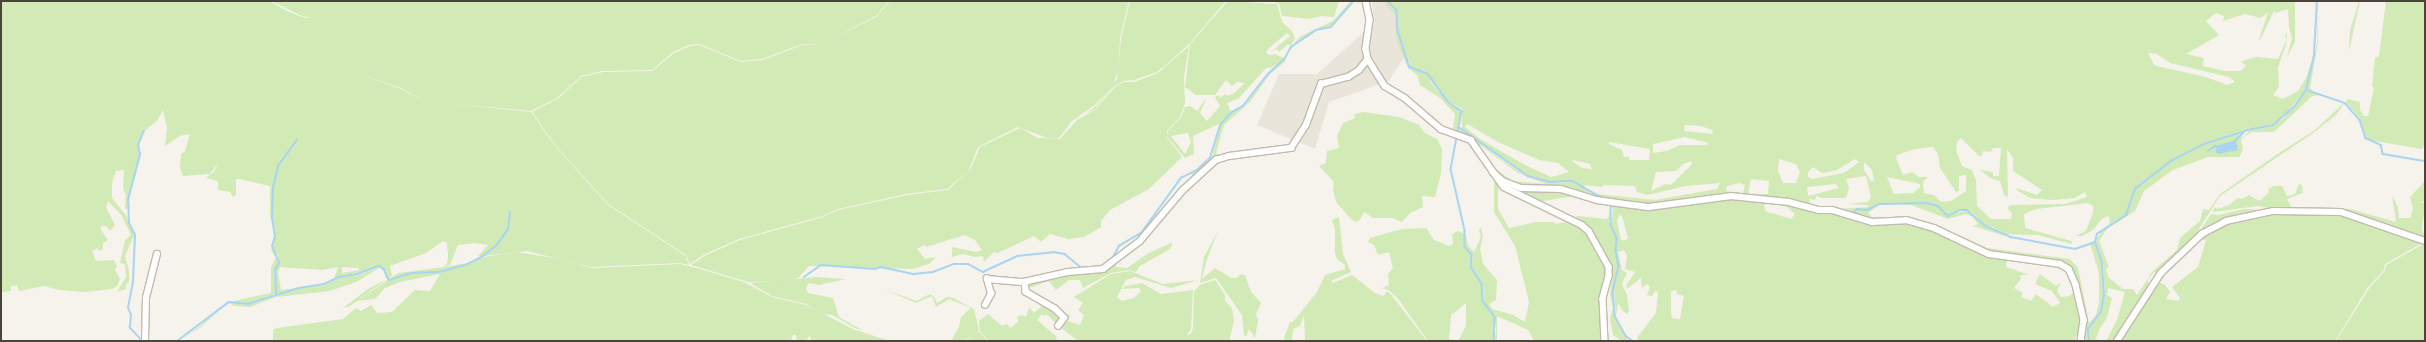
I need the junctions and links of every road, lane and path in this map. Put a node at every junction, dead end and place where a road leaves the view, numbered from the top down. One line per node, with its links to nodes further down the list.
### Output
1 (1366, 1): 2 (street)
2 (1368, 59): 3 (street); 6 (street)
3 (1493, 172): 10 (street); 11 (street)
4 (2425, 241): 12 (street)
5 (157, 254): 9 (street)
6 (1024, 282): 7 (street); 8 (street)
7 (985, 305)
8 (1058, 326)
9 (144, 341)
10 (1605, 341)
11 (2081, 341)
12 (2117, 341)

